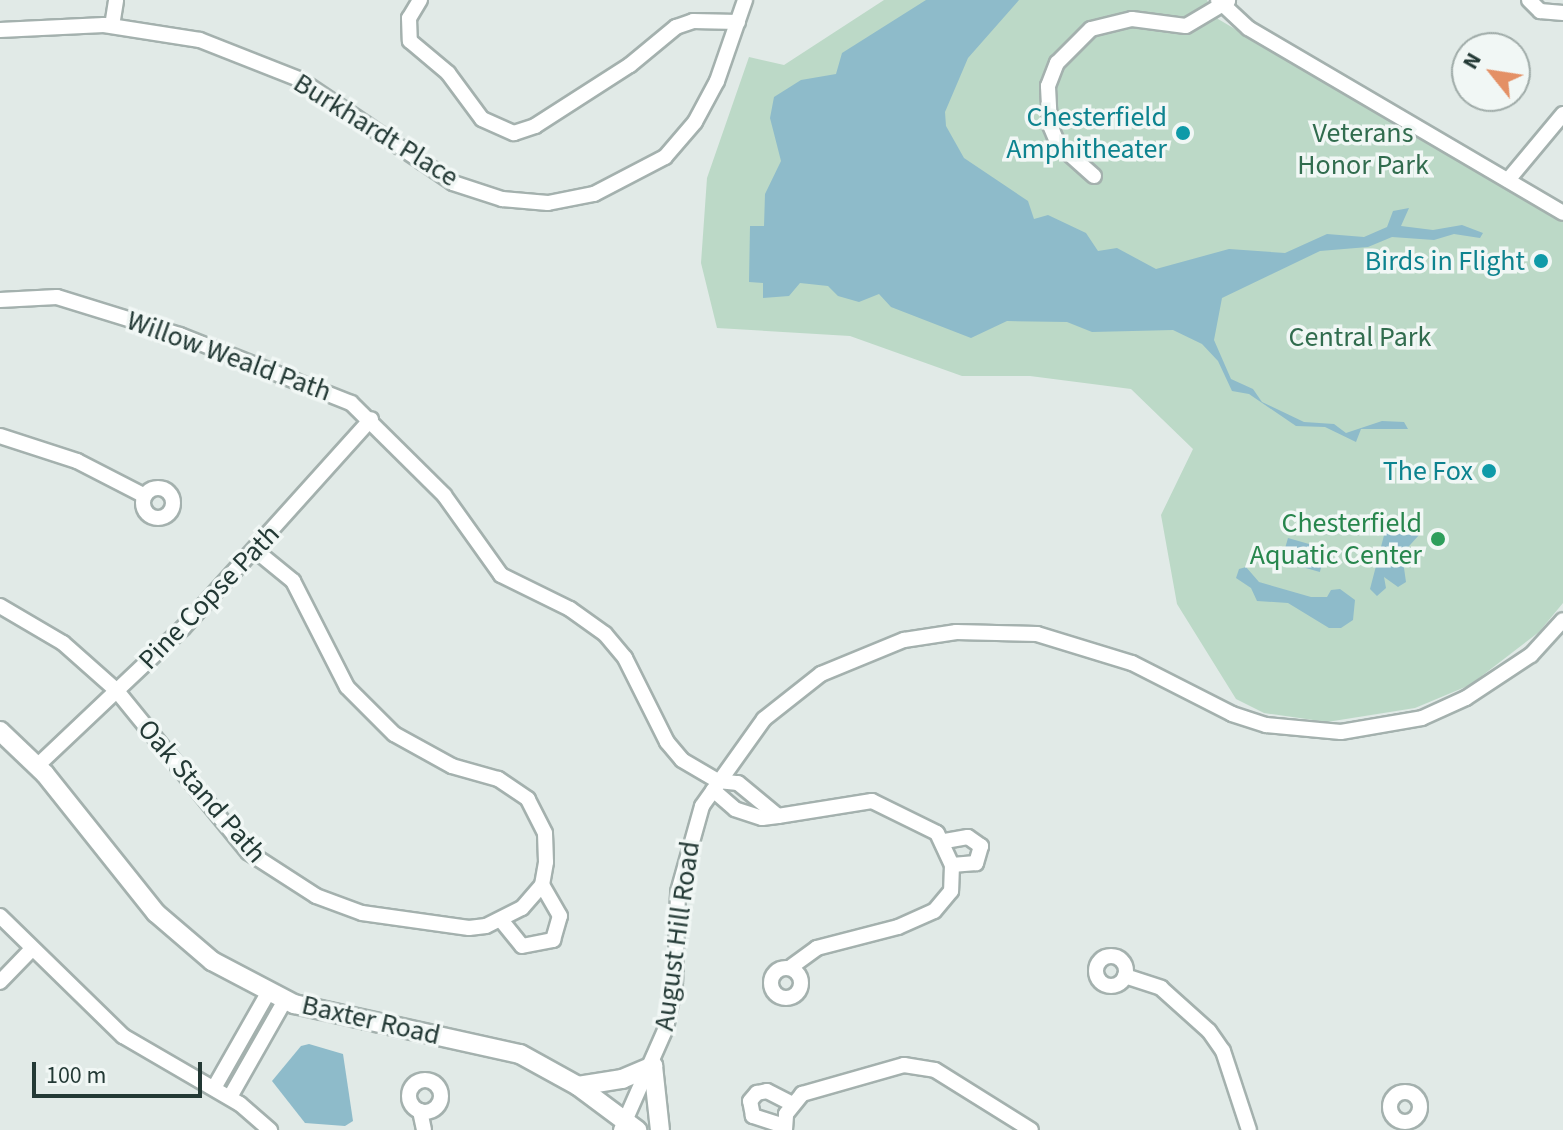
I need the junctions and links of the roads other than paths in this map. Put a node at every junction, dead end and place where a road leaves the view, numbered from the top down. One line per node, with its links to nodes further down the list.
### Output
1 (116, 0): 8 (street)
2 (420, 0): 7 (street)
3 (745, 0): 7 (street, Burkhardt Place)
4 (1529, 0): 6 (street)
5 (1223, 2): 11 (street); 12 (street)
6 (1563, 13)
7 (738, 22): 8 (street, Burkhardt Place)
8 (112, 26): 9 (street, Burkhardt Place)
9 (0, 30)
10 (1563, 114): 12 (street)
11 (1094, 176)
12 (1508, 180): 13 (street)
13 (1563, 213)
14 (0, 300): 15 (street, Willow Weald Path)
15 (371, 419): 18 (street, Pine Copse Path); 24 (street, Willow Weald Path)
16 (0, 436): 17 (street)
17 (145, 496)
18 (255, 550): 21 (street, Pine Copse Path); 28 (street)
19 (0, 606): 21 (street, Oak Stand Path)
20 (1563, 620): 24 (street, August Hill Road)
21 (117, 691): 23 (street, Pine Copse Path); 30 (street, Oak Stand Path)
22 (0, 731): 23 (main road, Baxter Road)
23 (37, 766): 35 (main road, Baxter Road)
24 (716, 785): 25 (street); 25 (street); 36 (street, August Hill Road)
25 (778, 816): 26 (street)
26 (945, 841): 27 (street); 27 (street)
27 (952, 865): 32 (street)
28 (542, 885): 30 (street, Oak Stand Path); 30 (street)
29 (0, 916): 31 (street)
30 (501, 920)
31 (32, 949): 34 (street); 38 (street)
32 (792, 966)
33 (1125, 976): 48 (street)
34 (0, 982)
35 (277, 995): 37 (main road, Baxter Road); 38 (street); 39 (street)
36 (653, 1066): 37 (main road); 42 (street, August Hill Road); 46 (main road)
37 (578, 1086): 42 (main road, Baxter Road)
38 (214, 1088): 39 (street)
39 (230, 1097): 44 (street)
40 (792, 1104): 43 (street); 43 (street); 47 (street)
41 (420, 1111): 45 (street)
42 (628, 1127)
43 (784, 1128)
44 (270, 1130)
45 (424, 1130)
46 (660, 1130)
47 (1031, 1130)
48 (1249, 1130)

